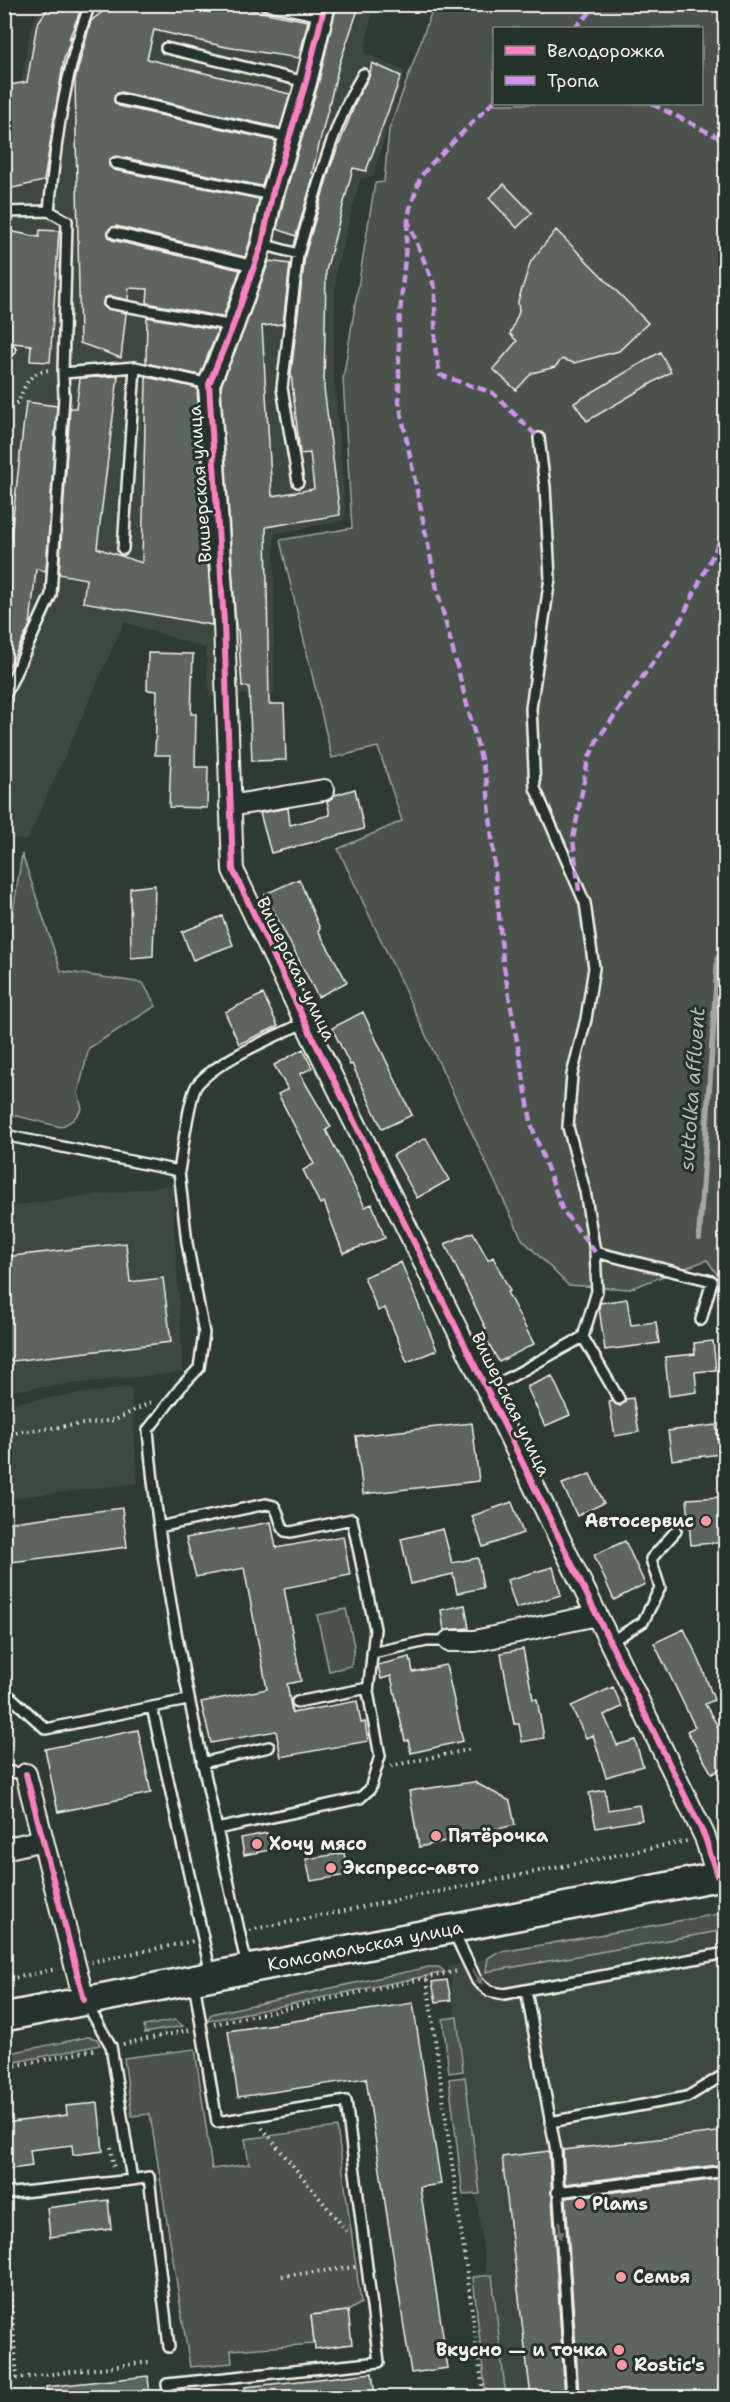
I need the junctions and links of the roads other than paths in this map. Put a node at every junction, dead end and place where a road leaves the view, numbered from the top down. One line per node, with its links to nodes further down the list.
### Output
1 (90, 4): 11 (lane)
2 (264, 4): 3 (lane)
3 (323, 10): 6 (street, Вишерская улица)
4 (166, 48): 6 (lane)
5 (363, 74): 15 (lane)
6 (306, 82): 8 (street, Вишерская улица)
7 (120, 99): 8 (lane)
8 (289, 137): 10 (street, Вишерская улица)
9 (115, 163): 10 (lane)
10 (272, 195): 14 (street, Вишерская улица)
11 (50, 211): 12 (lane); 20 (lane)
12 (4, 212)
13 (114, 233): 16 (lane)
14 (262, 244): 15 (lane); 16 (street, Вишерская улица)
15 (298, 254): 23 (lane)
16 (254, 266): 18 (street, Вишерская улица)
17 (109, 303): 18 (lane)
18 (233, 326): 21 (street, Вишерская улица)
19 (135, 367): 20 (lane); 21 (lane); 24 (lane)
20 (63, 373): 25 (lane)
21 (209, 384): 27 (street, Вишерская улица)
22 (539, 438): 31 (lane)
23 (298, 482)
24 (123, 549)
25 (4, 698)
26 (324, 790): 27 (street)
27 (230, 806): 28 (street, Вишерская улица)
28 (305, 1022): 30 (lane); 34 (street, Вишерская улица)
29 (4, 1136): 30 (lane)
30 (179, 1171): 36 (lane)
31 (595, 1252): 32 (lane); 33 (lane)
32 (701, 1320)
33 (583, 1337): 34 (lane); 35 (lane)
34 (488, 1390): 38 (street, Вишерская улица)
35 (620, 1399)
36 (159, 1527): 41 (lane); 44 (lane)
37 (676, 1531): 40 (lane)
38 (597, 1615): 39 (street); 40 (street, Вишерская улица)
39 (449, 1641): 41 (lane)
40 (610, 1642): 54 (street, Вишерская улица)
41 (372, 1653): 42 (lane)
42 (368, 1688): 45 (lane); 51 (lane)
43 (4, 1691): 46 (lane)
44 (188, 1700): 46 (lane); 48 (lane)
45 (297, 1702)
46 (152, 1707): 58 (lane)
47 (269, 1747): 48 (lane)
48 (202, 1762): 51 (lane)
49 (4, 1771): 50 (lane)
50 (26, 1774): 52 (street)
51 (217, 1829): 57 (lane)
52 (43, 1840): 53 (street); 60 (street)
53 (4, 1849)
54 (721, 1875): 55 (main road, Комсомольская улица)
55 (452, 1928): 57 (main road, Комсомольская улица); 59 (lane, one-way to 59)
56 (726, 1953): 59 (lane)
57 (247, 1967): 58 (main road, Комсомольская улица)
58 (202, 1978): 60 (main road, Комсомольская улица); 69 (lane)
59 (526, 1990): 63 (lane)
60 (84, 2000): 61 (main road, Комсомольская улица); 65 (lane)
61 (4, 2016)
62 (724, 2074): 63 (lane)
63 (550, 2122): 66 (lane)
64 (726, 2170): 66 (lane)
65 (132, 2180): 67 (lane); 68 (lane)
66 (557, 2192): 70 (lane, one-way to 70)
67 (4, 2194)
68 (169, 2347)
69 (169, 2397)
70 (572, 2397)

